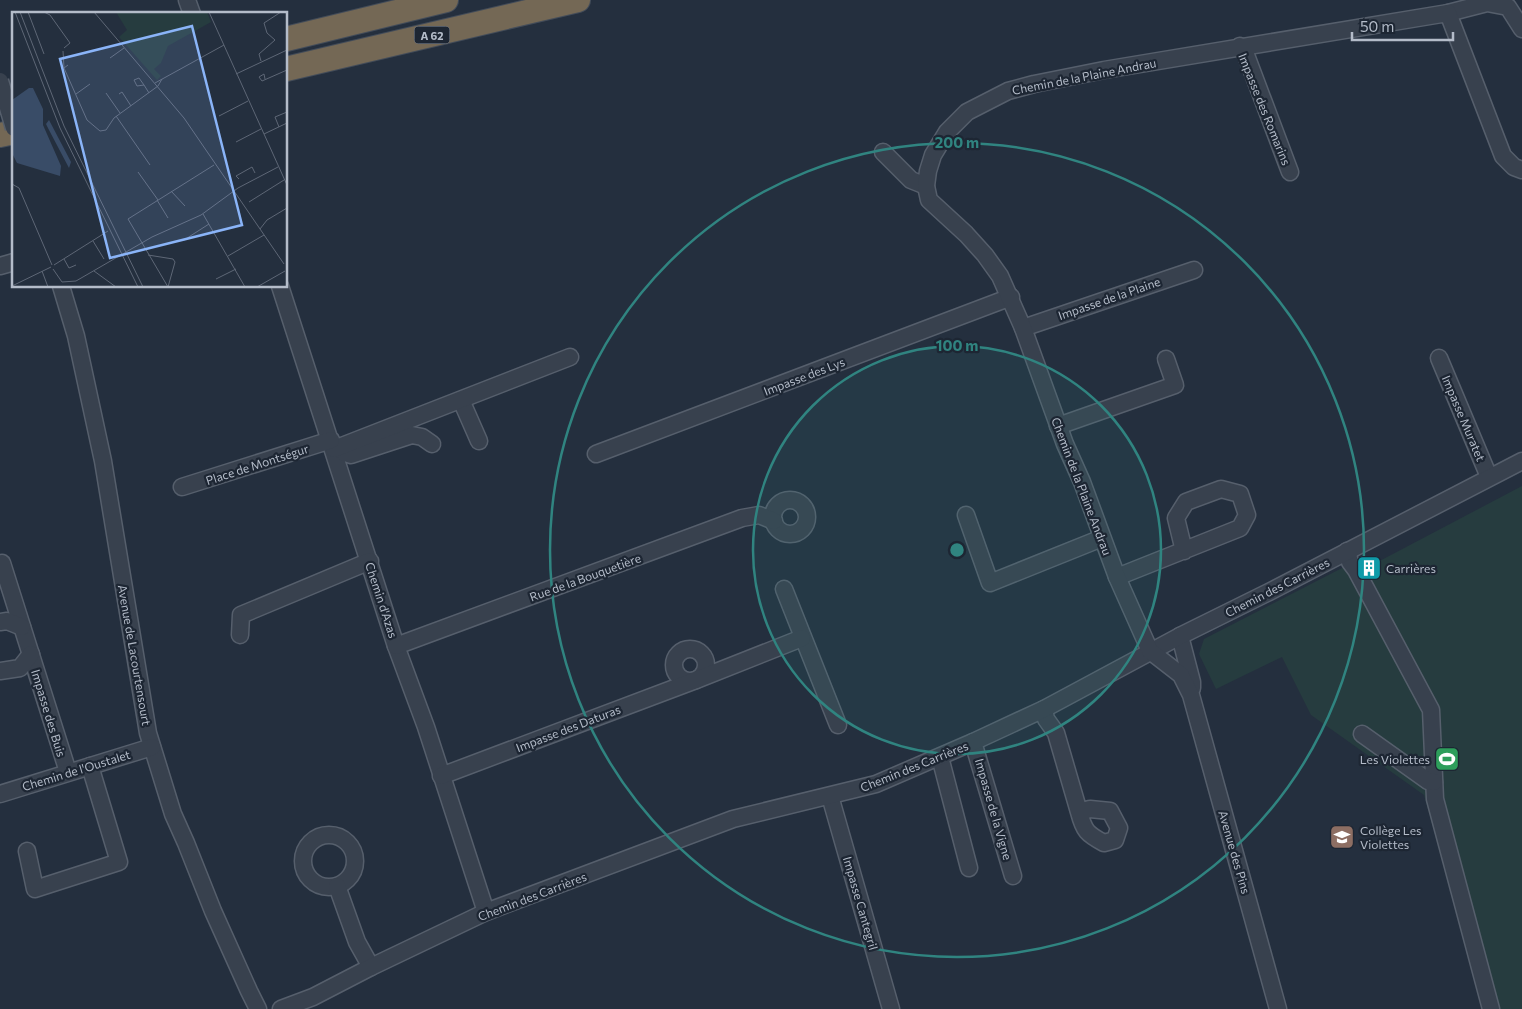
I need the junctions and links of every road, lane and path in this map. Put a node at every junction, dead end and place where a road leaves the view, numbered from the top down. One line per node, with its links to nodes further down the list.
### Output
1 (187, 0): 4 (street)
2 (446, 0): 7 (highway, A 62)
3 (578, 0): 9 (highway, A 62)
4 (191, 12)
5 (1448, 12): 6 (street, Chemin de la Plaine Andrau); 8 (street, Chemin de la Plaine Andrau); 15 (street)
6 (1522, 29)
7 (288, 39)
8 (1240, 46): 16 (street, Impasse des Romarins); 17 (street, Chemin de la Plaine Andrau)
9 (288, 69)
10 (0, 81): 11 (street, bridge)
11 (12, 123)
12 (12, 131): 13 (highway)
13 (0, 135)
14 (883, 152): 17 (street)
15 (1522, 170)
16 (1290, 172)
17 (926, 186): 21 (street, Chemin de la Plaine Andrau)
18 (1194, 270): 22 (street, Impasse de la Plaine)
19 (62, 288): 58 (street, Avenue de Lacourtensourt)
20 (281, 288): 30 (street, Chemin d'Azas)
21 (1011, 298): 22 (street, Chemin de la Plaine Andrau); 31 (street, Impasse des Lys)
22 (1023, 328): 27 (street, Chemin de la Plaine Andrau)
23 (570, 357): 26 (street, Place de Montségur)
24 (1440, 358): 33 (street, Impasse Muratet)
25 (1166, 359): 27 (street)
26 (460, 400): 28 (street); 30 (street, Place de Montségur)
27 (1058, 426): 37 (street, Chemin de la Plaine Andrau)
28 (480, 441)
29 (432, 444): 30 (street)
30 (334, 446): 34 (street, Place de Montségur); 40 (street, Chemin d'Azas)
31 (596, 454)
32 (1522, 461): 33 (street, Chemin des Carrières)
33 (1489, 477): 39 (street, Chemin des Carrières)
34 (182, 487)
35 (966, 515): 37 (street)
36 (774, 520): 49 (street, Rue de la Bouquetière)
37 (1102, 538): 42 (street, Chemin de la Plaine Andrau)
38 (1184, 551): 38 (street); 42 (street)
39 (1347, 551): 47 (street, Chemin des Carrières); 63 (street)
40 (370, 561): 46 (street); 49 (street, Chemin d'Azas)
41 (2, 563): 45 (street, Impasse des Buis)
42 (1117, 577): 50 (street, Chemin de la Plaine Andrau)
43 (784, 589): 48 (street)
44 (0, 622): 45 (street)
45 (22, 627): 51 (street, Impasse des Buis)
46 (240, 635)
47 (1180, 636): 50 (street, Chemin des Carrières); 53 (street, Avenue des Pins)
48 (802, 638): 55 (street); 62 (street, Impasse des Daturas)
49 (396, 646): 62 (street, Chemin d'Azas)
50 (1150, 651): 53 (street, Avenue des Pins); 54 (street, Chemin des Carrières)
51 (31, 654): 52 (street, Impasse des Buis); 61 (street, Impasse des Buis)
52 (0, 671)
53 (1191, 695): 76 (street, Avenue des Pins)
54 (1044, 709): 57 (street, Chemin des Carrières); 66 (street)
55 (838, 725)
56 (1362, 734): 63 (street)
57 (974, 742): 59 (street, Chemin des Carrières); 69 (street, Impasse de la Vigne)
58 (152, 747): 60 (street, Chemin de l'Oustalet); 73 (street, Avenue de Lacourtensourt)
59 (940, 757): 65 (street, Chemin des Carrières); 68 (street)
60 (90, 766): 61 (street, Chemin de l'Oustalet); 67 (street)
61 (68, 772): 64 (street, Chemin de l'Oustalet)
62 (441, 776): 71 (street, Chemin d'Azas)
63 (1434, 782): 77 (street)
64 (0, 794)
65 (830, 796): 71 (street, Chemin des Carrières); 75 (street, Impasse Cantegril)
66 (1078, 812)
67 (27, 851)
68 (969, 868)
69 (1013, 876)
70 (337, 886): 72 (street)
71 (486, 912): 72 (street, Chemin des Carrières)
72 (371, 967): 74 (street, Chemin des Carrières)
73 (258, 1009)
74 (281, 1009)
75 (891, 1009)
76 (1278, 1009)
77 (1491, 1009)

